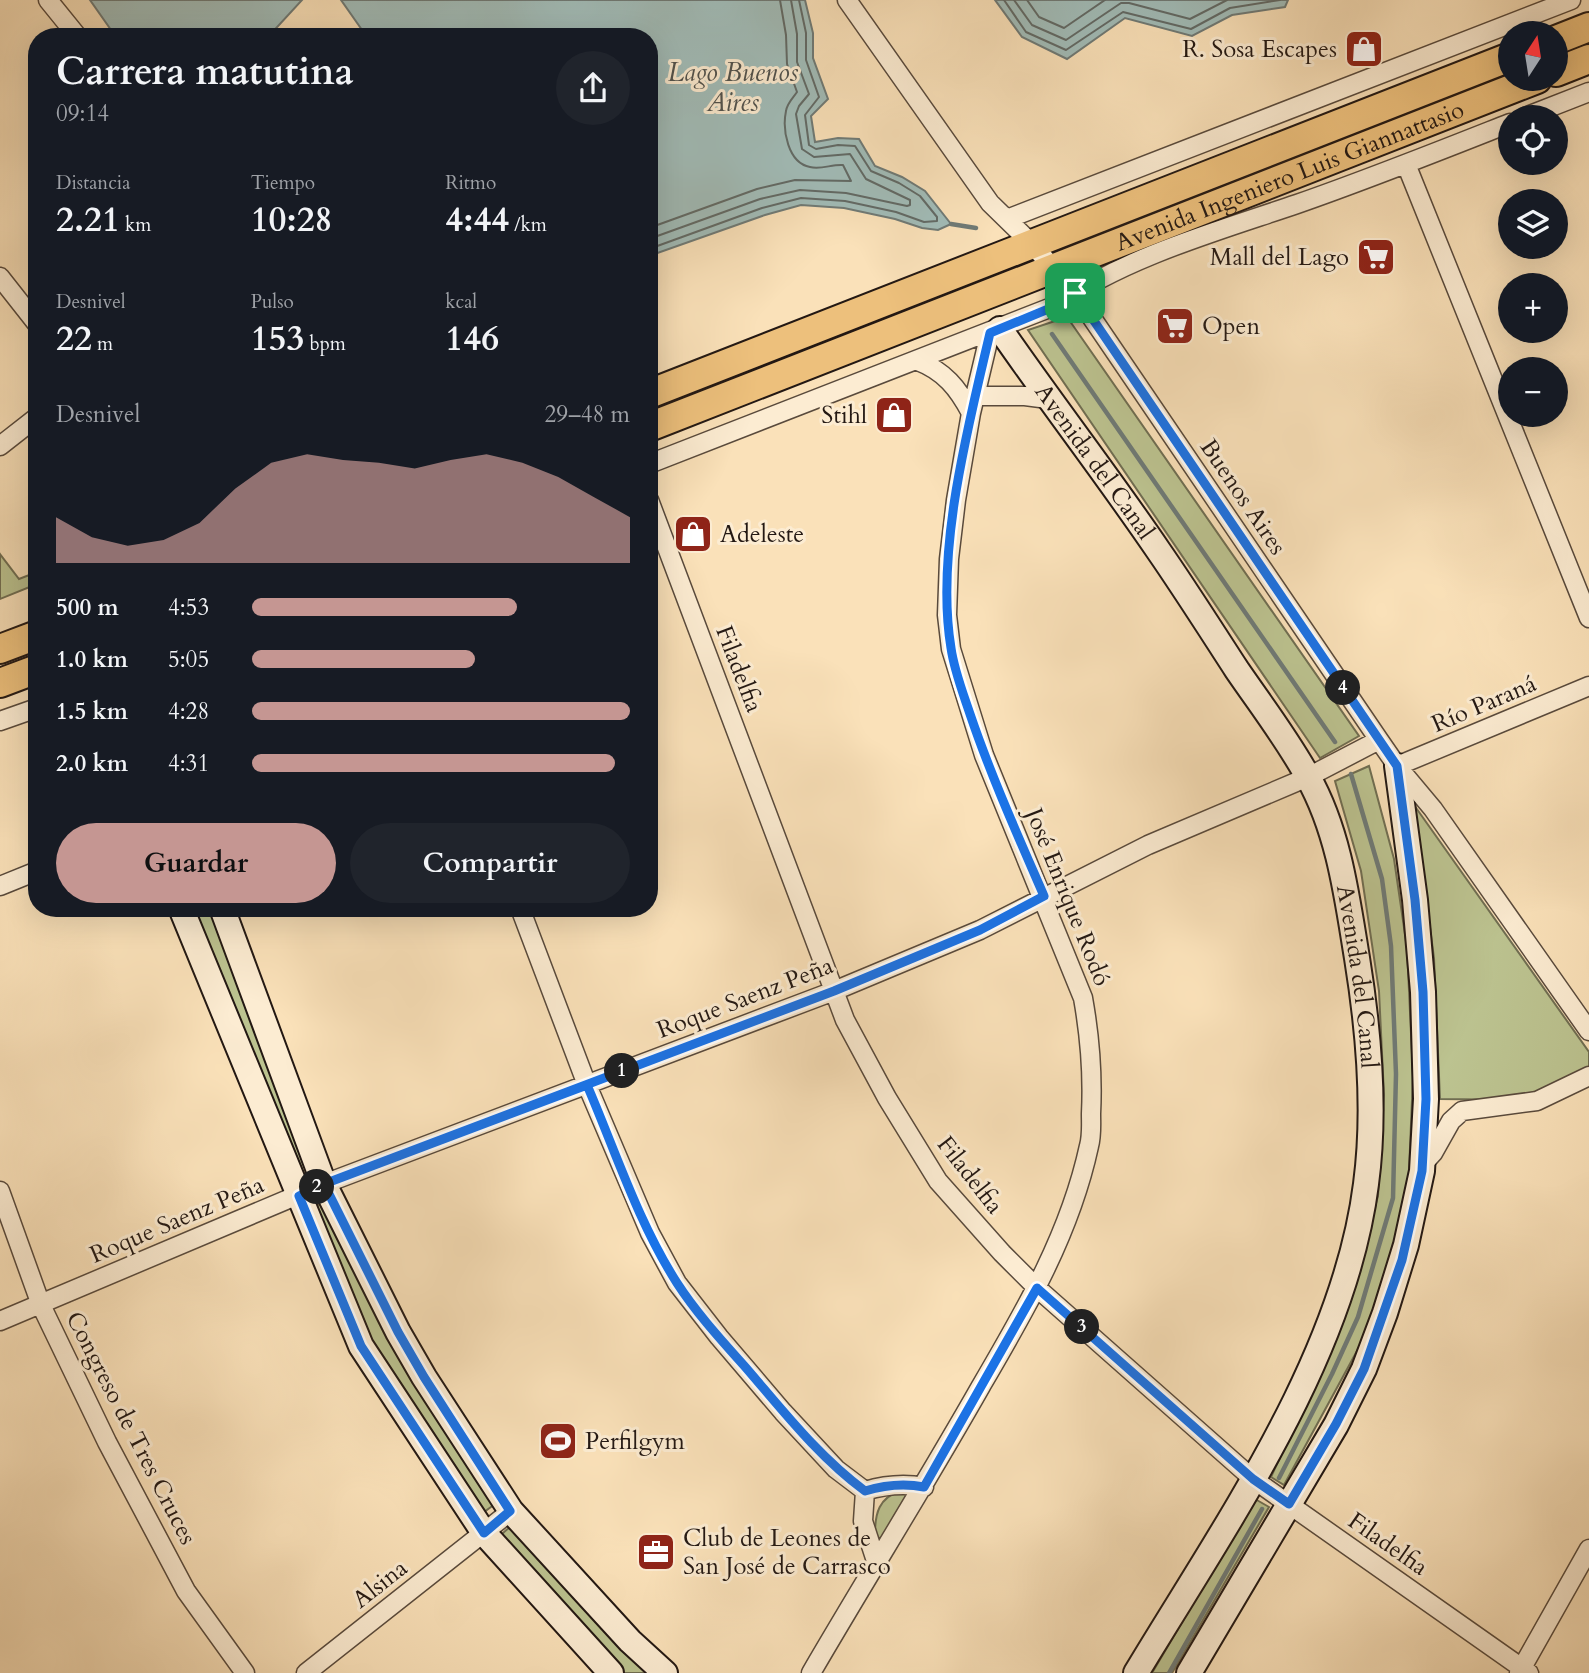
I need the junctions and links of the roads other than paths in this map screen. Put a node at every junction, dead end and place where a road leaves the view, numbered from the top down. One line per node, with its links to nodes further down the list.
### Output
1 (48, 0): 6 (street)
2 (847, 0): 17 (street, Buenos Aires)
3 (1571, 0): 4 (street)
4 (1539, 6): 17 (street)
5 (1589, 27): 7 (main road)
6 (71, 28)
7 (1568, 35)
8 (1589, 59): 10 (main road)
9 (1498, 62): 18 (main road, Avenida Ingeniero Luis Giannattasio)
10 (1568, 67)
11 (1506, 91): 16 (main road, Avenida Ingeniero Luis Giannattasio)
12 (1589, 92): 13 (street)
13 (1556, 105)
14 (1498, 128): 15 (street, Avenida Ingeniero Luis Giannattasio)
15 (1406, 164): 19 (street, Avenida Ingeniero Luis Giannattasio); 34 (street)
16 (1193, 213): 19 (street); 20 (main road, Avenida Ingeniero Luis Giannattasio)
17 (1007, 219): 18 (street, Buenos Aires)
18 (1032, 244): 20 (street, Buenos Aires); 26 (main road, Avenida Ingeniero Luis Giannattasio)
19 (1181, 244): 22 (street, Avenida Ingeniero Luis Giannattasio)
20 (1053, 267): 22 (street, Buenos Aires); 29 (main road, Avenida Ingeniero Luis Giannattasio)
21 (0, 277): 23 (street)
22 (1075, 293): 24 (street, Avenida Ingeniero Luis Giannattasio); 41 (street, Buenos Aires)
23 (28, 313)
24 (995, 331): 25 (street, Avenida Ingeniero Luis Giannattasio); 27 (street, Avenida del Canal); 28 (street, José Enrique Rodó)
25 (918, 361): 28 (street); 32 (street, Avenida Ingeniero Luis Giannattasio)
26 (658, 390)
27 (1048, 399): 28 (street); 43 (street, Avenida del Canal)
28 (973, 404): 46 (street, José Enrique Rodó)
29 (658, 423)
30 (28, 424): 31 (street)
31 (0, 446)
32 (658, 461)
33 (658, 524): 50 (street, Filadelfia)
34 (1589, 618)
35 (28, 638): 36 (main road)
36 (2, 645): 37 (street)
37 (24, 678)
38 (1589, 686): 42 (street, Río Paraná)
39 (28, 711): 40 (street)
40 (0, 721)
41 (1378, 740): 42 (street, Buenos Aires); 43 (street, Roque Saenz Peña)
42 (1397, 766): 51 (street, Buenos Aires); 54 (street)
43 (1308, 777): 46 (street, Roque Saenz Peña); 61 (street, Avenida del Canal)
44 (28, 875): 45 (street)
45 (0, 886)
46 (1044, 896): 50 (street, Roque Saenz Peña); 58 (street, José Enrique Rodó)
47 (185, 917): 57 (street)
48 (225, 917): 55 (street)
49 (523, 917): 53 (street)
50 (834, 991): 53 (street, Roque Saenz Peña); 58 (street, Filadelfia)
51 (1589, 1031)
52 (1589, 1076): 54 (street)
53 (587, 1085): 55 (street, Roque Saenz Peña); 63 (street)
54 (1423, 1164): 64 (street)
55 (324, 1184): 57 (street, Roque Saenz Peña); 65 (street)
56 (0, 1191): 59 (street, Congreso de Tres Cruces)
57 (299, 1196): 59 (street, Roque Saenz Peña); 66 (street)
58 (1037, 1288): 61 (street, Filadelfia); 62 (street, José Enrique Rodó)
59 (41, 1305): 60 (street, Roque Saenz Peña); 70 (street, Congreso de Tres Cruces)
60 (0, 1321)
61 (1253, 1479): 64 (street, Filadelfia); 75 (street, Avenida del Canal)
62 (924, 1487): 63 (street); 68 (street, José Enrique Rodó)
63 (865, 1491): 68 (street)
64 (1289, 1504): 69 (street, Filadelfia); 76 (street)
65 (510, 1511): 66 (street, Alsina); 73 (street)
66 (484, 1533): 71 (street, Alsina); 72 (street)
67 (1589, 1549): 69 (street)
68 (876, 1561): 74 (street, José Enrique Rodó)
69 (1523, 1671)
70 (245, 1673)
71 (306, 1673)
72 (611, 1673)
73 (664, 1673)
74 (811, 1673)
75 (1136, 1673)
76 (1189, 1673)

